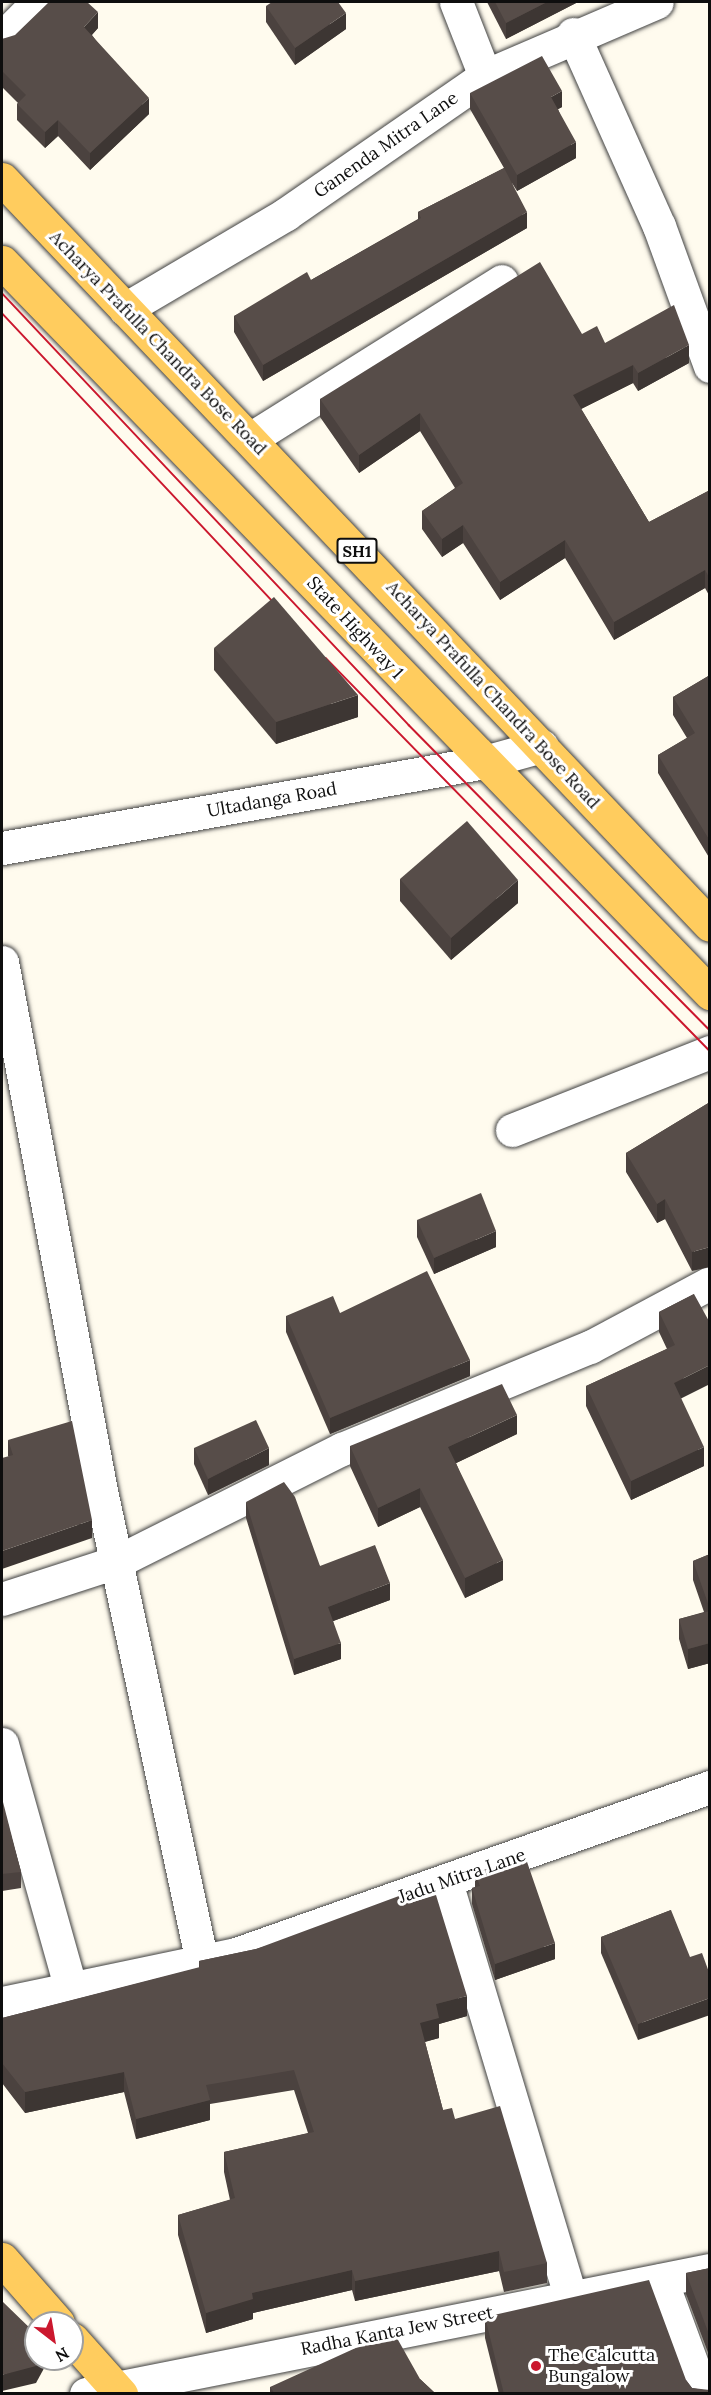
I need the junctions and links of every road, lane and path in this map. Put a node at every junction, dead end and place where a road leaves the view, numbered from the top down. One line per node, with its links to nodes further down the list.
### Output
1 (38, 2): 5 (street)
2 (456, 2): 6 (street)
3 (657, 2): 4 (street, Ganenda Mitra Lane)
4 (573, 34): 6 (street, Ganenda Mitra Lane); 11 (street)
5 (2, 38)
6 (485, 76): 10 (street, Ganenda Mitra Lane)
7 (2, 179): 10 (main road, Acharya Prafulla Chandra Bose Road / SH1)
8 (2, 262): 14 (main road, State Highway 1)
9 (502, 281): 12 (street)
10 (125, 309): 12 (main road, Acharya Prafulla Chandra Bose Road / SH1)
11 (710, 366)
12 (250, 439): 13 (main road, Acharya Prafulla Chandra Bose Road / SH1)
13 (542, 746): 14 (street, Ultadanga Road); 16 (main road, Acharya Prafulla Chandra Bose Road / SH1)
14 (481, 764): 15 (street, Ultadanga Road); 18 (main road, State Highway 1)
15 (2, 848)
16 (710, 925)
17 (2, 962): 22 (street)
18 (710, 993)
19 (710, 1052): 20 (street)
20 (512, 1130)
21 (710, 1282): 22 (street)
22 (116, 1562): 23 (street); 27 (street)
23 (2, 1599)
24 (2, 1744): 28 (street)
25 (710, 1787): 26 (street, Jadu Mitra Lane)
26 (446, 1882): 27 (street, Jadu Mitra Lane); 33 (street)
27 (202, 1961): 28 (street, Jadu Mitra Lane)
28 (71, 1990): 29 (street, Jadu Mitra Lane)
29 (2, 2003)
30 (2, 2259): 34 (main road)
31 (710, 2270): 32 (street, Radha Kanta Jew Street)
32 (661, 2280): 33 (street, Radha Kanta Jew Street); 37 (street)
33 (571, 2298): 36 (street, Radha Kanta Jew Street)
34 (48, 2311)
35 (84, 2357): 36 (main road)
36 (107, 2391)
37 (703, 2394)

